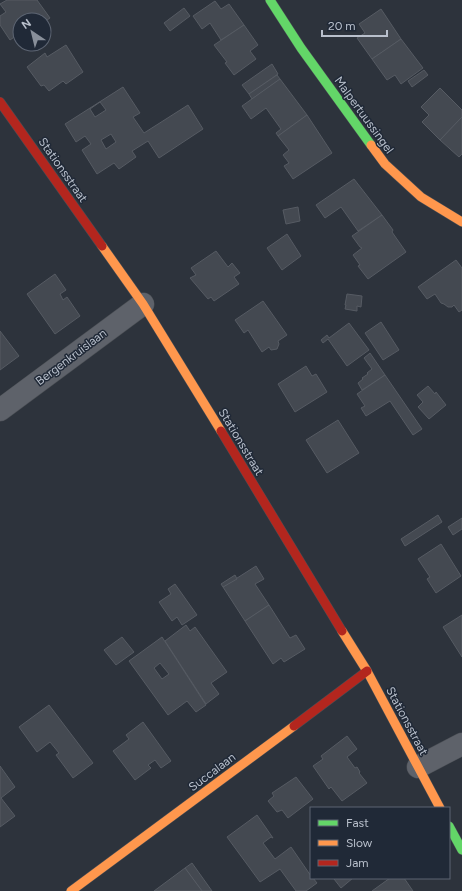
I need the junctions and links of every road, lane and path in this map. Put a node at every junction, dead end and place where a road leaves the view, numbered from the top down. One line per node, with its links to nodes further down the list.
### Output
1 (270, 0): 3 (street, Malpertuussingel)
2 (0, 102): 4 (street, Stationsstraat)
3 (462, 222)
4 (143, 304): 5 (street, Bergenkruislaan); 6 (street, Stationsstraat)
5 (0, 410)
6 (367, 671): 8 (street, Stationsstraat); 12 (street, Succalaan)
7 (462, 744): 8 (street)
8 (418, 767): 9 (street, Stationsstraat)
9 (439, 807)
10 (450, 828): 11 (street)
11 (462, 850)
12 (71, 891)

